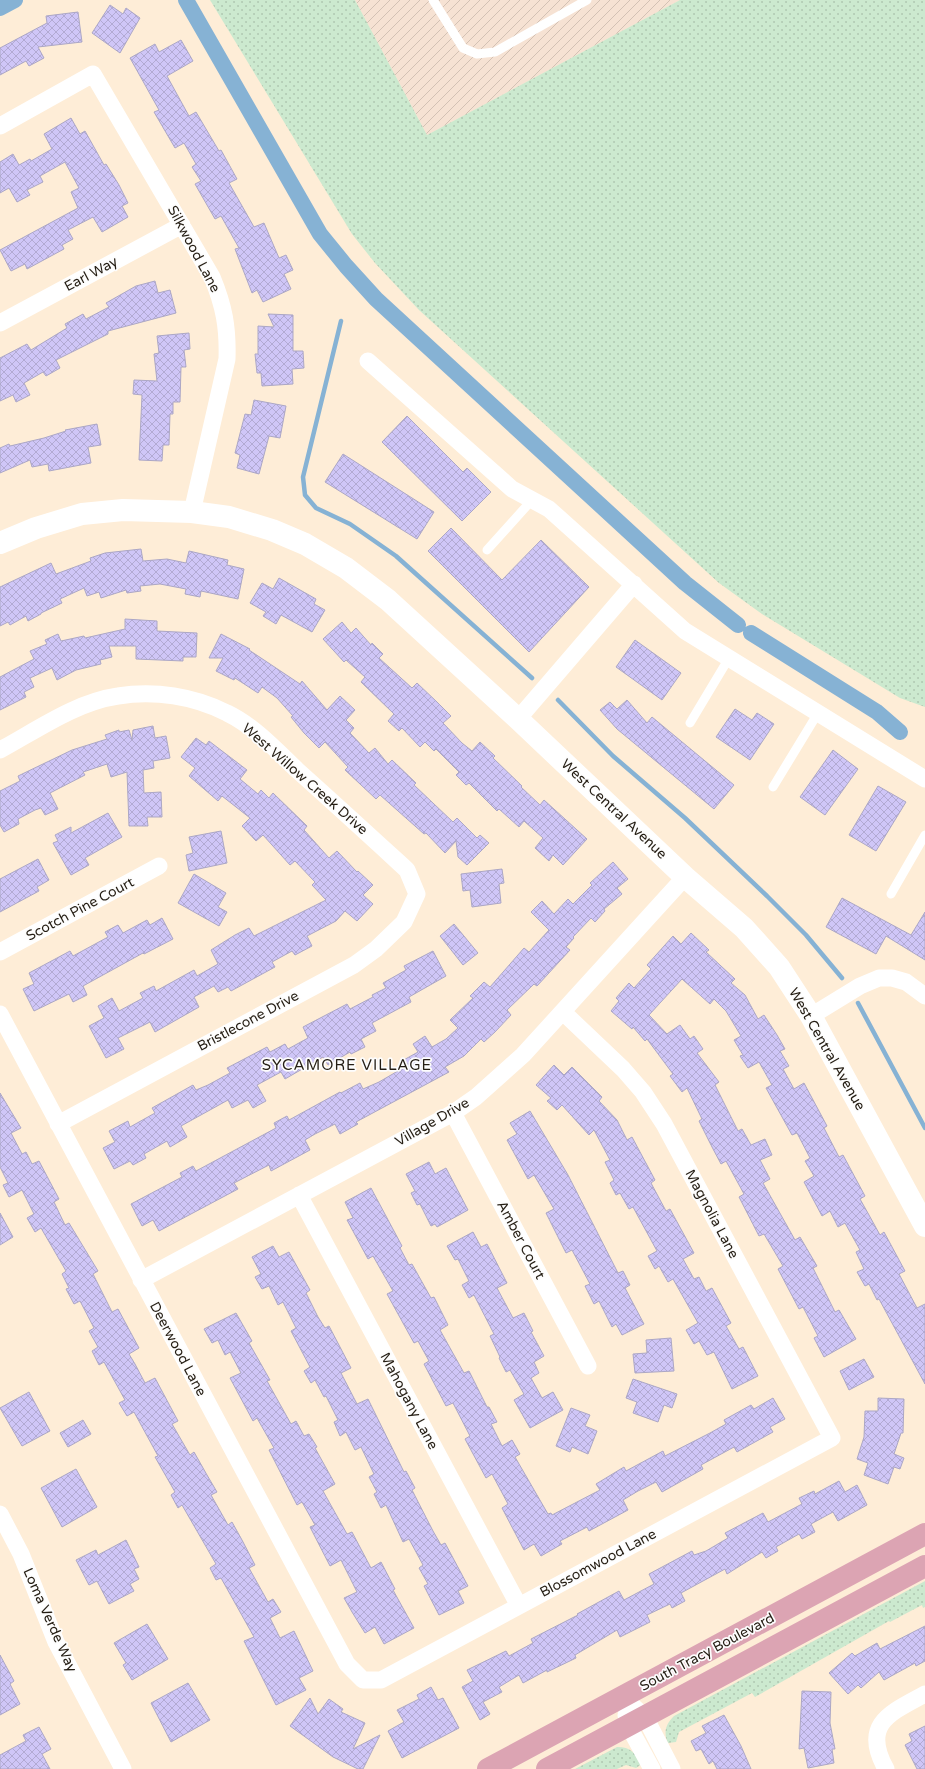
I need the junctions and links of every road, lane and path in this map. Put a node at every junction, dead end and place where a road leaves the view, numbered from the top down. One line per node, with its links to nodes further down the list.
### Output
1 (433, 0): 2 (lane)
2 (587, 0)
3 (0, 126): 4 (street, Silkwood Lane)
4 (182, 225): 5 (street, Earl Way); 8 (street, Silkwood Lane)
5 (0, 323)
6 (368, 362): 7 (street)
7 (532, 500): 10 (lane); 11 (street)
8 (192, 512): 9 (street, West Central Avenue); 14 (street, West Central Avenue)
9 (0, 543)
10 (487, 550)
11 (634, 584): 12 (street); 14 (street)
12 (729, 658): 13 (street); 15 (lane)
13 (818, 713): 17 (street); 18 (lane)
14 (518, 719): 21 (street, West Central Avenue)
15 (690, 723)
16 (0, 750): 22 (street, West Willow Creek Drive)
17 (925, 779)
18 (773, 787)
19 (925, 835): 23 (lane)
20 (159, 866): 24 (street, Scotch Pine Court)
21 (686, 877): 26 (street, Village Drive); 28 (street, West Central Avenue)
22 (417, 894): 30 (street, Bristlecone Drive)
23 (890, 894)
24 (0, 952)
25 (925, 996): 28 (street)
26 (563, 1012): 29 (street, Village Drive); 35 (street, Magnolia Lane)
27 (0, 1014): 30 (street, Deerwood Lane)
28 (811, 1016): 32 (street, West Central Avenue)
29 (453, 1113): 31 (street, Village Drive); 34 (street, Amber Court)
30 (58, 1124): 33 (street, Deerwood Lane)
31 (299, 1195): 33 (street, Village Drive); 39 (street, Mahogany Lane)
32 (925, 1226)
33 (141, 1280): 40 (street, Deerwood Lane)
34 (588, 1366)
35 (832, 1438): 39 (street, Blossomwood Lane)
36 (0, 1514): 44 (street, Loma Verde Way)
37 (925, 1534): 42 (main road, South Tracy Boulevard)
38 (925, 1566): 43 (main road, South Tracy Boulevard)
39 (518, 1606): 40 (street, Blossomwood Lane)
40 (362, 1680)
41 (925, 1694): 49 (street)
42 (623, 1697): 43 (street); 45 (main road, South Tracy Boulevard)
43 (636, 1721): 46 (main road, South Tracy Boulevard); 47 (street); 48 (street)
44 (123, 1769)
45 (488, 1769)
46 (547, 1769)
47 (652, 1769)
48 (672, 1769)
49 (886, 1769)

